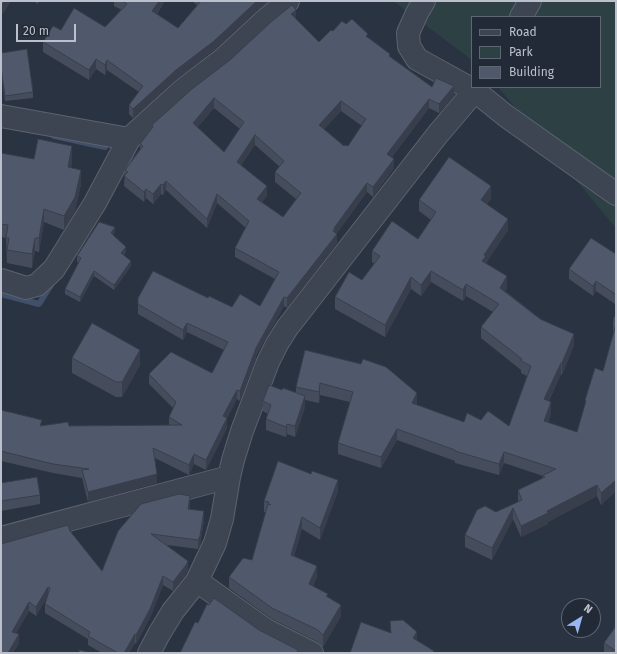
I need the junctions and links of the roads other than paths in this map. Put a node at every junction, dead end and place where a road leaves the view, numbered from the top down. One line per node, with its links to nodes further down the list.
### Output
1 (288, 1): 8 (street)
2 (424, 1): 5 (street)
3 (530, 1): 4 (street)
4 (522, 16)
5 (471, 86)
6 (477, 89): 9 (street); 11 (street)
7 (1, 116): 8 (street)
8 (129, 139): 10 (street)
9 (616, 194)
10 (1, 280)
11 (229, 476): 12 (street); 13 (street)
12 (1, 538)
13 (197, 581): 14 (street); 15 (street)
14 (149, 653)
15 (312, 653)

